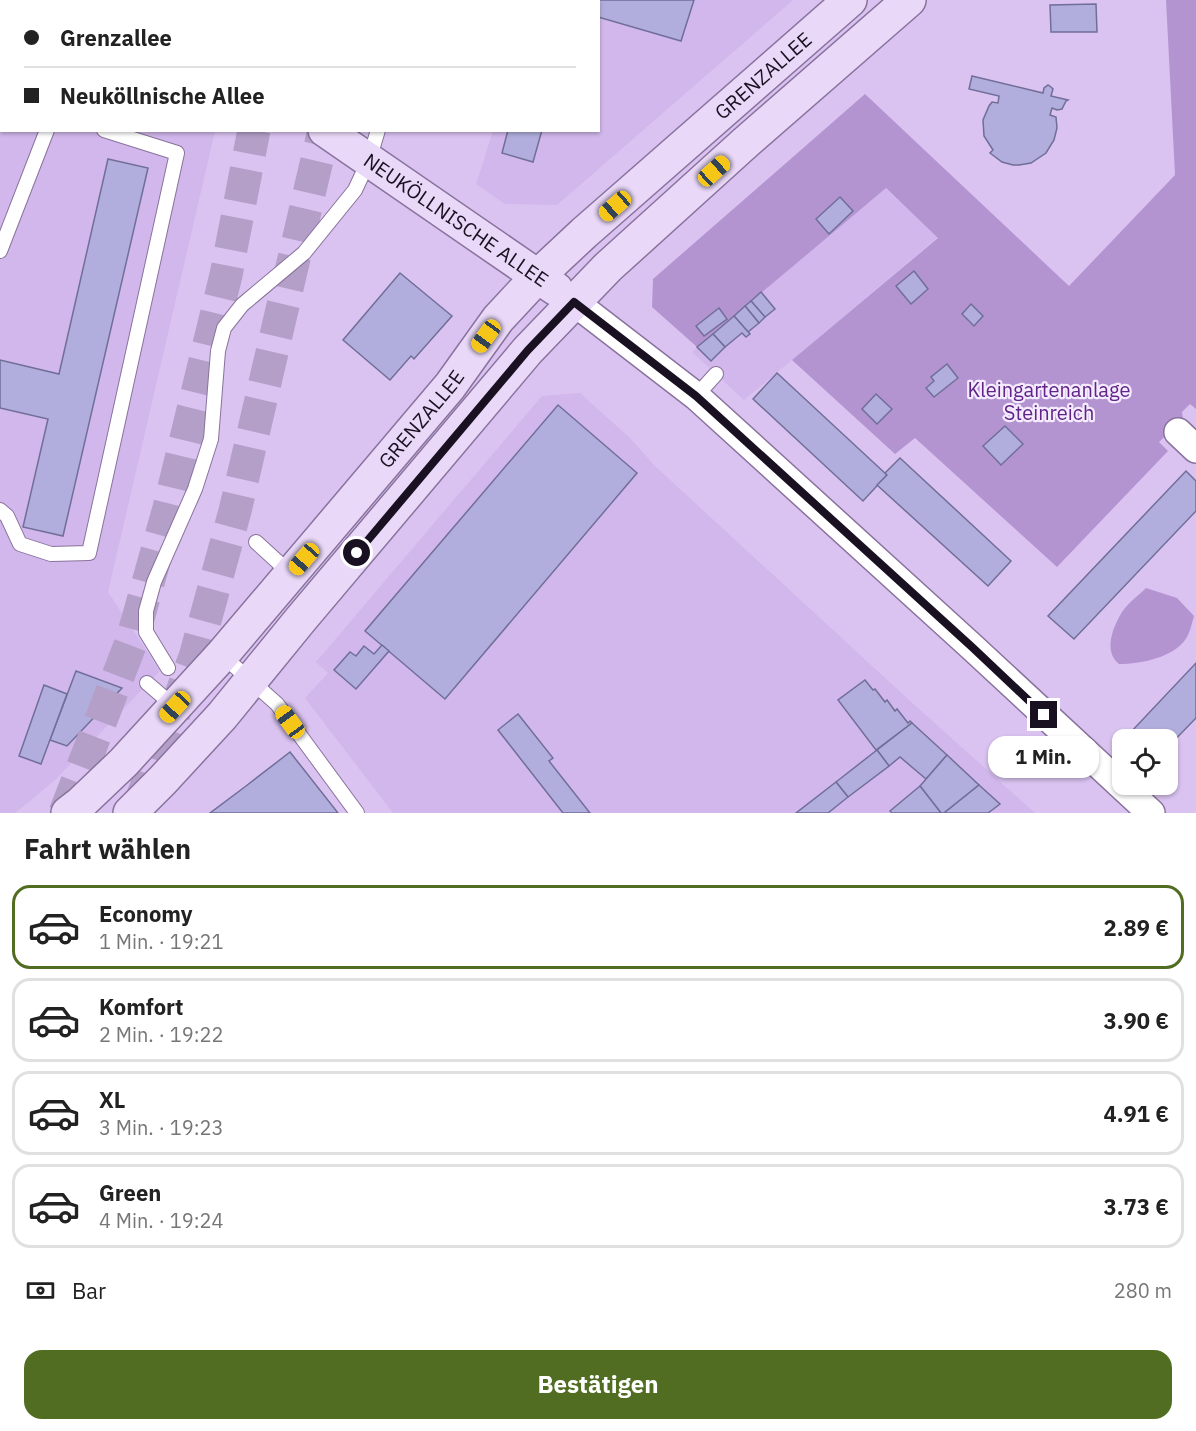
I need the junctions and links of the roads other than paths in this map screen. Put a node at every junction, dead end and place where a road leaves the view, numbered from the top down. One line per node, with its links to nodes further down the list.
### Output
1 (850, 0): 8 (main road, GRENZALLEE)
2 (909, 0): 9 (main road, GRENZALLEE)
3 (46, 132): 7 (lane)
4 (110, 132): 12 (lane)
5 (331, 132): 6 (main road, NEUKÖLLNISCHE ALLEE)
6 (373, 145): 8 (main road, NEUKÖLLNISCHE ALLEE); 16 (lane)
7 (0, 251)
8 (537, 276): 9 (main road, NEUKÖLLNISCHE ALLEE); 14 (main road, GRENZALLEE)
9 (574, 302): 11 (street, NEUKÖLLNISCHE ALLEE); 17 (main road, GRENZALLEE)
10 (716, 374): 11 (lane)
11 (696, 396): 23 (street, NEUKÖLLNISCHE ALLEE)
12 (0, 510)
13 (256, 542): 14 (lane)
14 (291, 574): 15 (main road, GRENZALLEE)
15 (222, 655): 17 (lane); 19 (main road, GRENZALLEE)
16 (168, 668)
17 (251, 680): 21 (main road, GRENZALLEE); 22 (lane)
18 (147, 683): 19 (lane)
19 (175, 707): 20 (main road, GRENZALLEE)
20 (68, 813)
21 (130, 813)
22 (357, 813)
23 (1152, 813)

